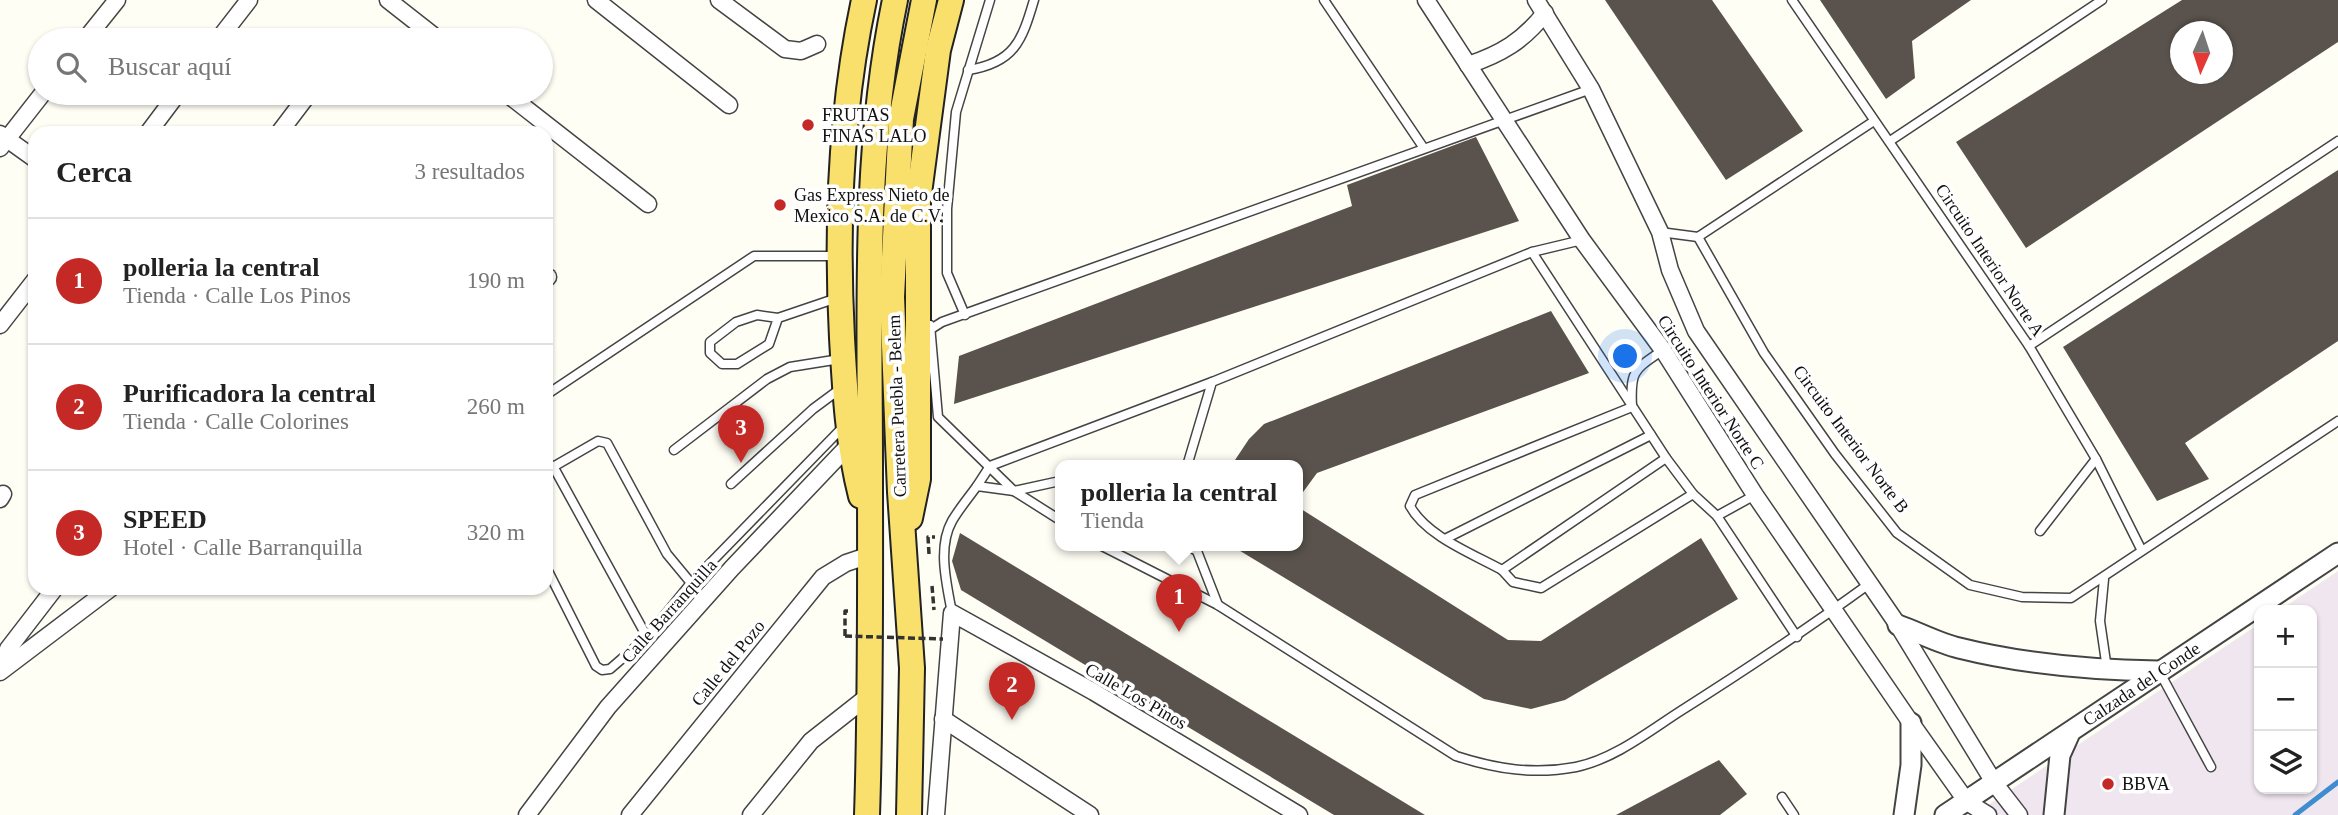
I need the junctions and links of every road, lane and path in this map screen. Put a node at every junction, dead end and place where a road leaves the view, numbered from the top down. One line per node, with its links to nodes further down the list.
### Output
1 (117, 0): 17 (street)
2 (249, 0): 18 (street)
3 (388, 0): 19 (street)
4 (596, 0): 28 (street)
5 (719, 0): 20 (street)
6 (864, 0): 47 (main road)
7 (895, 0): 80 (main road, Carretera Puebla - Belem)
8 (924, 0): 83 (main road, Carretera Puebla - Belem)
9 (951, 0): 32 (main road)
10 (990, 0): 22 (lane)
11 (1034, 0): 22 (lane)
12 (1324, 0): 40 (lane)
13 (1426, 0): 21 (street, Circuito Interior Norte C)
14 (1792, 0): 31 (lane, Circuito Interior Norte A)
15 (2102, 0): 38 (lane)
16 (1541, 7): 21 (street); 23 (street)
17 (95, 28)
18 (227, 28)
19 (424, 28)
20 (817, 44)
21 (1468, 65): 30 (street, Circuito Interior Norte C)
22 (968, 69): 29 (lane)
23 (1591, 89): 30 (lane); 43 (street)
24 (33, 105): 37 (street)
25 (169, 105): 33 (street)
26 (300, 105): 34 (street)
27 (521, 105): 35 (street)
28 (729, 105)
29 (956, 112): 32 (lane); 51 (lane)
30 (1503, 118): 40 (lane); 45 (street, Circuito Interior Norte C)
31 (1874, 121): 38 (lane, Circuito Interior Norte A); 44 (lane)
32 (928, 123): 48 (main road)
33 (153, 126)
34 (284, 126)
35 (548, 126)
36 (553, 130): 42 (street)
37 (2, 140): 41 (street)
38 (1890, 141): 55 (lane, Circuito Interior Norte A)
39 (2338, 141): 55 (lane)
40 (1423, 147): 51 (lane)
41 (28, 155)
42 (648, 204)
43 (1660, 232): 44 (lane); 93 (street)
44 (1698, 237): 90 (lane, Circuito Interior Norte B)
45 (1583, 240): 46 (lane); 56 (street, Circuito Interior Norte C)
46 (1532, 252): 58 (lane); 61 (lane)
47 (838, 256): 50 (main road); 60 (lane)
48 (917, 277): 54 (lane); 83 (main road)
49 (28, 289): 53 (street)
50 (840, 298): 52 (lane); 57 (main road)
51 (965, 315): 54 (lane)
52 (778, 317): 52 (lane)
53 (0, 325)
54 (931, 330): 70 (lane)
55 (2029, 346): 67 (lane, Circuito Interior Norte A)
56 (1663, 350): 61 (lane); 77 (street, Circuito Interior Norte C)
57 (843, 358): 59 (main road); 65 (lane)
58 (1212, 382): 68 (lane); 70 (lane)
59 (845, 386): 63 (main road); 73 (lane)
60 (553, 390)
61 (1632, 407): 64 (lane); 82 (lane)
62 (2338, 421): 84 (lane, Circuito Interior Norte B)
63 (850, 432): 80 (main road); 92 (lane); 115 (street, Calle Barranquilla)
64 (1651, 435): 66 (lane); 82 (lane)
65 (674, 450)
66 (1666, 458): 76 (lane); 89 (lane)
67 (2096, 458): 81 (lane); 84 (lane, Circuito Interior Norte A)
68 (1189, 460)
69 (553, 466): 92 (lane)
70 (990, 466): 74 (lane); 75 (lane)
71 (553, 475): 101 (lane)
72 (1055, 482): 75 (lane)
73 (731, 484)
74 (977, 486): 75 (lane); 98 (lane)
75 (1014, 491): 79 (lane)
76 (1693, 494): 78 (lane); 89 (lane)
77 (1755, 495): 78 (lane); 97 (street, Circuito Interior Norte C)
78 (1717, 516): 102 (lane)
79 (1055, 517)
80 (869, 523): 88 (main road, Carretera Puebla - Belem)
81 (2040, 531)
82 (1447, 538): 89 (lane)
83 (904, 542): 119 (main road, Carretera Puebla - Belem)
84 (2141, 550): 90 (lane, Circuito Interior Norte B)
85 (1112, 551): 96 (lane)
86 (1197, 551): 96 (lane)
87 (2338, 553): 106 (street, Calzada del Conde)
88 (870, 555): 107 (main road, Carretera Puebla - Belem); 116 (street, Calle del Pozo)
89 (1502, 570)
90 (2104, 579): 104 (lane)
91 (553, 581): 101 (lane)
92 (691, 583): 101 (lane)
93 (1869, 584): 97 (lane); 99 (street)
94 (50, 595): 105 (street)
95 (102, 595): 105 (street)
96 (1218, 605): 102 (lane)
97 (1834, 609): 102 (lane); 109 (street, Circuito Interior Norte C)
98 (952, 613): 108 (street); 122 (street, Calle Los Pinos)
99 (1898, 625): 104 (street); 112 (street)
100 (845, 636): 103 (path, bridge)
101 (647, 637)
102 (1797, 637)
103 (943, 639)
104 (2107, 670): 106 (street)
105 (0, 671)
106 (2158, 671): 110 (street, Calzada del Conde); 111 (lane)
107 (872, 693): 117 (street); 118 (main road, Carretera Puebla - Belem)
108 (943, 719): 120 (street); 121 (street)
109 (1911, 723): 114 (street, Circuito Interior Norte C); 124 (street)
110 (2070, 732): 112 (street, Calzada del Conde); 128 (street)
111 (2211, 767)
112 (1996, 784): 114 (street, Calzada del Conde); 127 (street)
113 (1782, 797): 123 (lane)
114 (1968, 802): 125 (street, Calzada del Conde); 126 (street)
115 (527, 815)
116 (630, 815)
117 (751, 815)
118 (867, 815)
119 (909, 815)
120 (936, 815)
121 (1090, 815)
122 (1299, 815)
123 (1794, 815)
124 (1904, 815)
125 (1945, 815)
126 (1988, 815)
127 (2019, 815)
128 (2054, 815)

